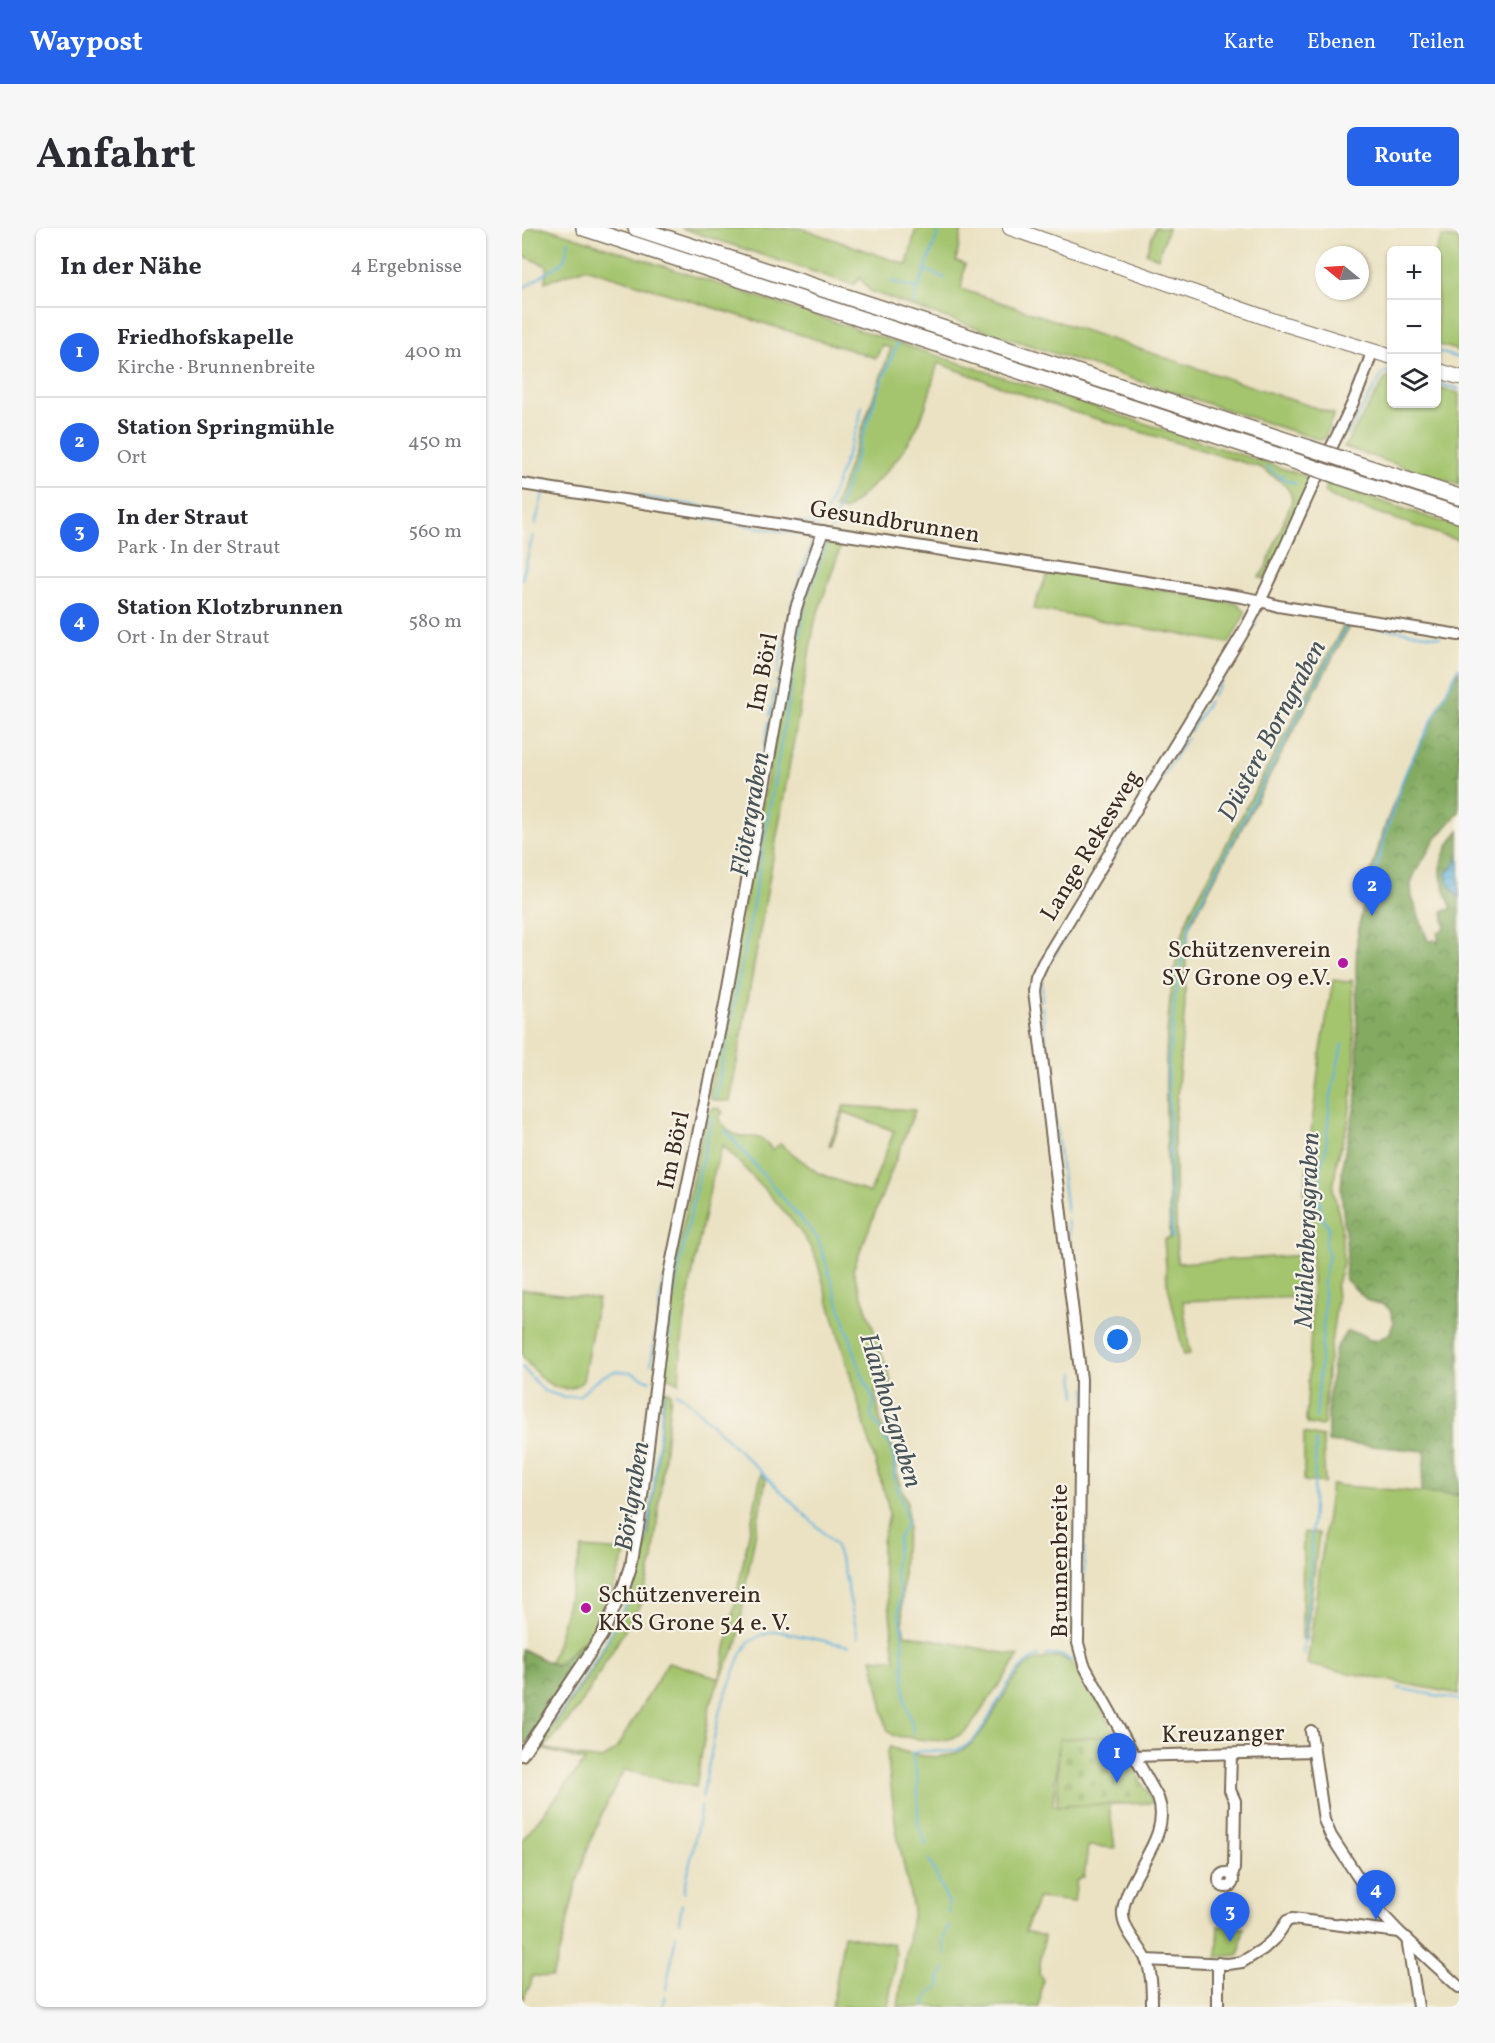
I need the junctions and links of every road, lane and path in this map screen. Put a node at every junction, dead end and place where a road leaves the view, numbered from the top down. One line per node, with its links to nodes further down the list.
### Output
1 (584, 228): 10 (highway, bridge)
2 (636, 228): 9 (highway, bridge)
3 (1010, 228): 4 (main road)
4 (1372, 351): 5 (main road); 12 (street, Lange Rekesweg)
5 (1387, 356)
6 (1441, 371): 7 (main road)
7 (1459, 377)
8 (522, 484): 11 (street, Gesundbrunnen)
9 (1459, 497)
10 (1459, 515)
11 (822, 531): 12 (street, Gesundbrunnen); 18 (street, Im Börl)
12 (1261, 601): 13 (street, Gesundbrunnen); 14 (street, Lange Rekesweg)
13 (1459, 635)
14 (1082, 1404): 19 (street, Brunnenbreite)
15 (1311, 1731): 16 (street)
16 (1314, 1751): 17 (street, Kreuzanger); 21 (street)
17 (1231, 1754): 19 (street, Kreuzanger); 20 (street)
18 (522, 1755)
19 (1133, 1756): 22 (street, Brunnenbreite)
20 (1232, 1875)
21 (1403, 1934): 23 (street); 24 (street); 27 (street)
22 (1146, 1960): 23 (street); 25 (street, Brunnenbreite)
23 (1218, 1963): 26 (street)
24 (1459, 1987)
25 (1152, 2007)
26 (1218, 2007)
27 (1418, 2007)

